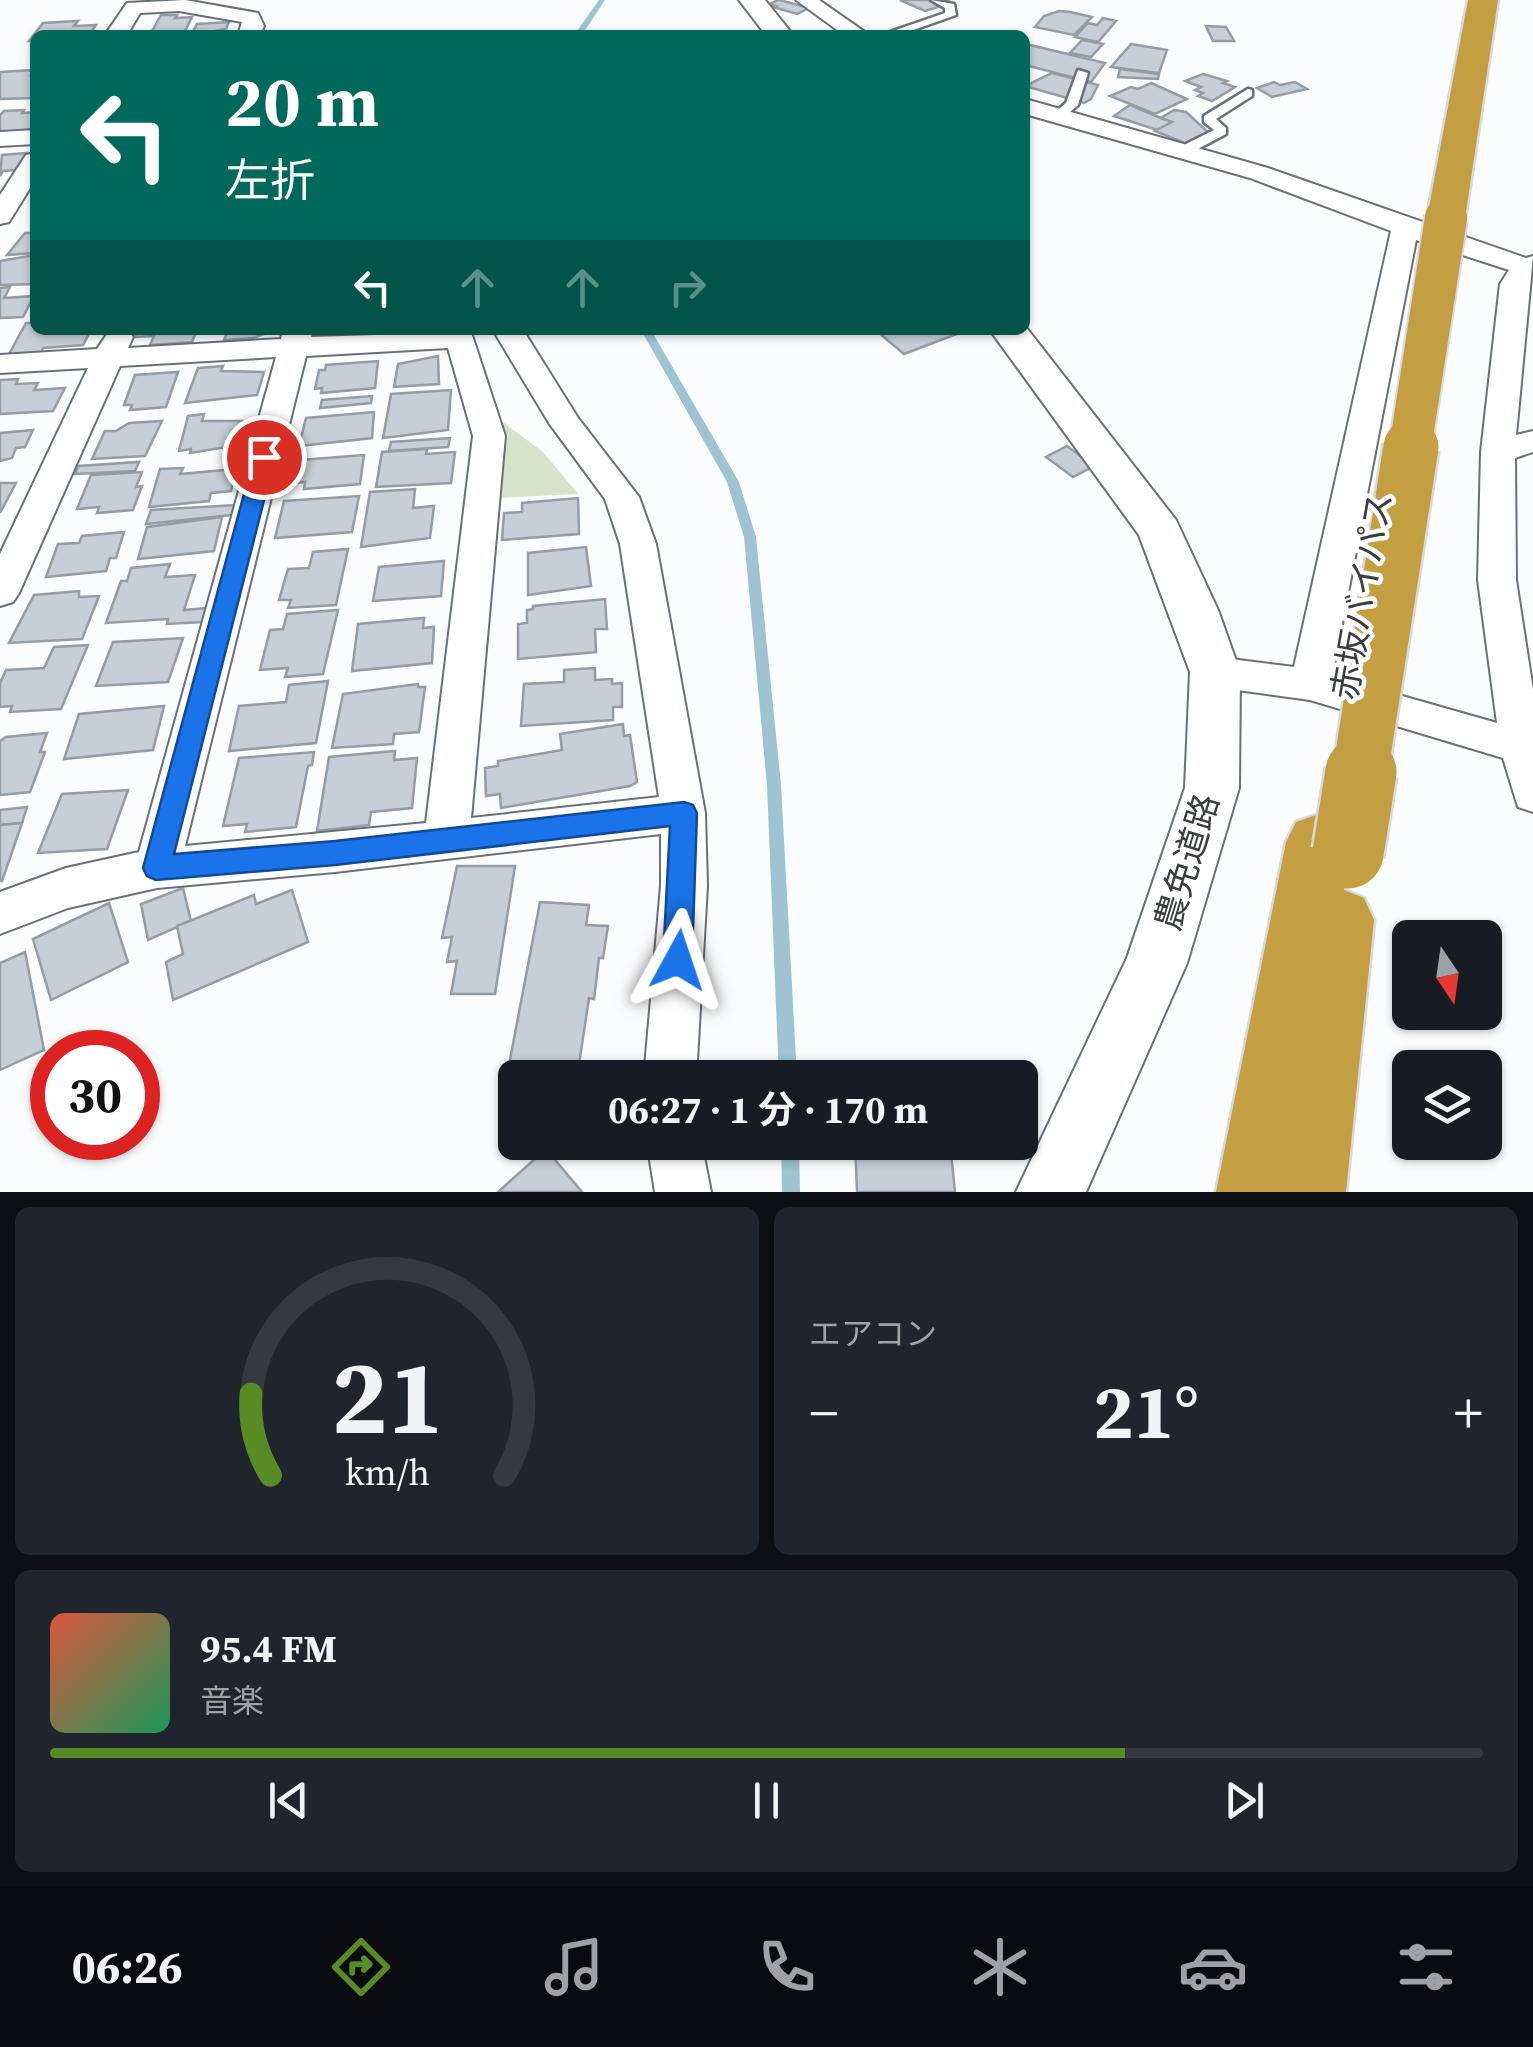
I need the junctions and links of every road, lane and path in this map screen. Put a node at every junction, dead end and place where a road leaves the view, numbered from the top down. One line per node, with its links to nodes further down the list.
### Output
1 (752, 0): 8 (street)
2 (806, 0): 9 (street)
3 (936, 0): 10 (lane)
4 (1470, 0): 20 (highway, 赤坂バイパス)
5 (1483, 0): 20 (highway, 赤坂バイパス)
6 (119, 30): 7 (street)
7 (252, 30)
8 (776, 30)
9 (845, 30)
10 (902, 30)
11 (1082, 74): 14 (lane)
12 (1248, 94): 17 (lane)
13 (1030, 108): 14 (street)
14 (1058, 117): 17 (street)
15 (30, 137): 16 (street)
16 (0, 139)
17 (1186, 149): 20 (street)
18 (30, 168): 19 (street)
19 (0, 216)
20 (1427, 220): 21 (street); 30 (street); 35 (highway, 赤坂バイパス, bridge)
21 (1530, 266): 27 (street)
22 (511, 335): 33 (street)
23 (1013, 335): 29 (street, 農免道路)
24 (296, 337): 25 (street); 34 (street); 36 (street)
25 (115, 343): 26 (street); 28 (street)
26 (0, 364)
27 (1515, 447): 31 (street)
28 (0, 593)
29 (1214, 672): 30 (street); 41 (street, 農免道路)
30 (1310, 684): 31 (street)
31 (1521, 746): 32 (street)
32 (1533, 794)
33 (684, 813): 34 (street); 38 (street)
34 (447, 838): 36 (street)
35 (1334, 847): 42 (highway, 赤坂バイパス); 43 (highway, 赤坂バイパス)
36 (156, 868): 37 (street)
37 (0, 913)
38 (671, 1060)
39 (677, 1160): 40 (street)
40 (682, 1192)
41 (1050, 1192)
42 (1256, 1192)
43 (1306, 1192)

